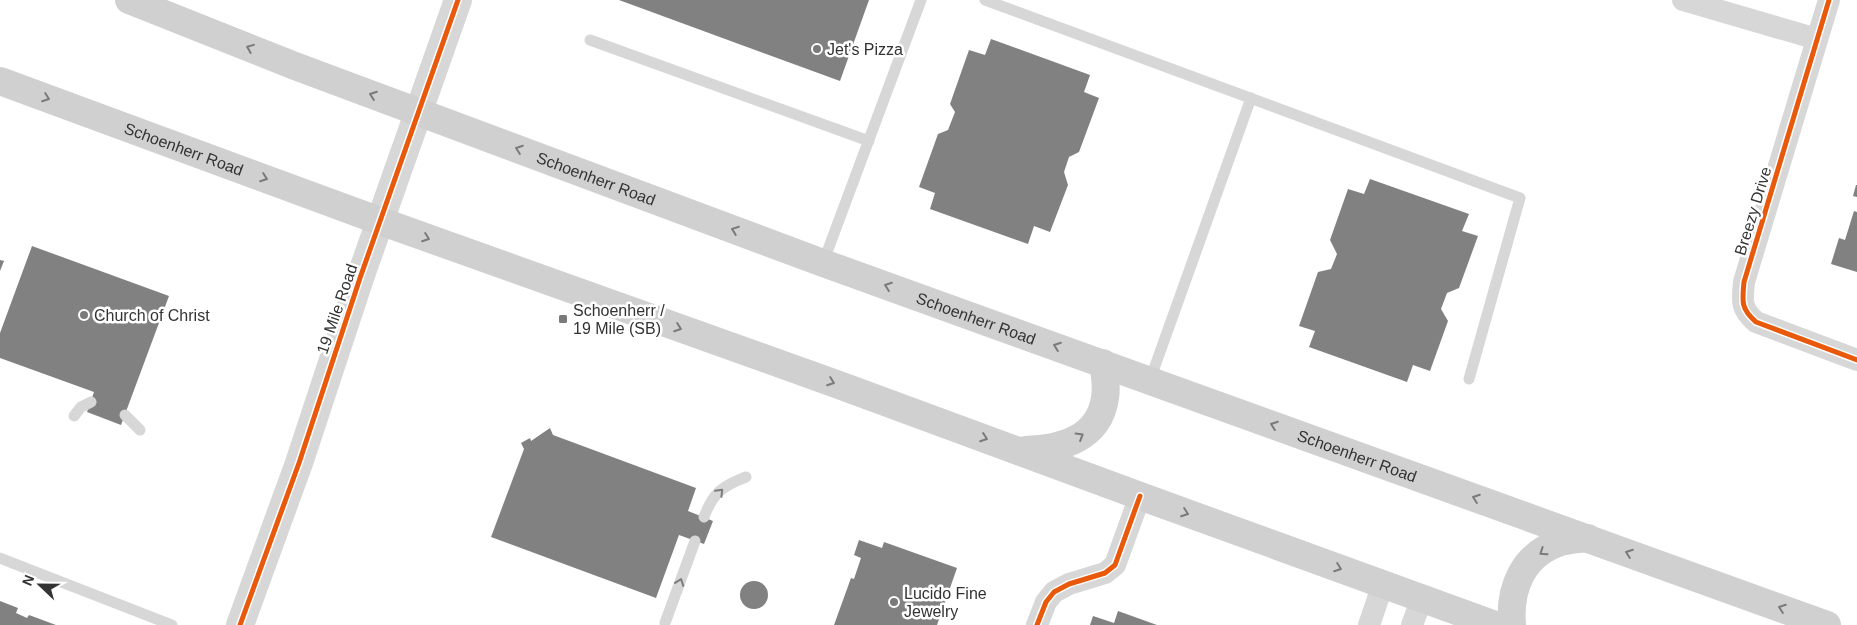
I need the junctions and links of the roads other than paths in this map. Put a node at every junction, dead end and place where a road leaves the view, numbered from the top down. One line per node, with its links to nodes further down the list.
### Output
1 (458, 0): 11 (street, 19 Mile Road)
2 (921, 0): 12 (lane)
3 (985, 0): 10 (lane)
4 (1683, 0): 7 (street)
5 (1829, 0): 7 (street, Breezy Drive)
6 (141, 2): 11 (main road, Schoenherr Road, one-way to 6)
7 (1818, 39): 15 (street, Breezy Drive)
8 (590, 40): 12 (lane)
9 (0, 81): 13 (main road, Schoenherr Road, one-way to 13)
10 (1251, 98): 17 (lane); 18 (lane)
11 (419, 112): 13 (street, 19 Mile Road); 14 (main road, Schoenherr Road, one-way to 11)
12 (868, 141): 14 (lane)
13 (380, 221): 23 (main road, Schoenherr Road, one-way to 23); 34 (street, 19 Mile Road)
14 (823, 263): 16 (main road, Schoenherr Road, one-way to 14)
15 (1857, 360)
16 (1103, 363): 18 (main road, Schoenherr Road); 23 (main road, one-way to 16)
17 (1469, 379)
18 (1150, 380): 27 (main road, Schoenherr Road, one-way to 18)
19 (90, 402): 21 (lane)
20 (125, 415): 22 (lane)
21 (74, 416)
22 (140, 430)
23 (1017, 450): 25 (main road, Schoenherr Road)
24 (746, 477): 26 (lane, one-way to 24)
25 (1140, 496): 30 (main road, Schoenherr Road, one-way to 30); 35 (street)
26 (704, 517)
27 (1588, 538): 39 (main road, one-way to 39); 40 (main road, Schoenherr Road, one-way to 27)
28 (695, 541): 32 (lane, one-way to 28)
29 (0, 558): 33 (lane)
30 (1383, 584): 31 (main road, Schoenherr Road); 36 (street)
31 (1422, 598): 37 (street); 38 (main road, Schoenherr Road)
32 (665, 623)
33 (172, 625)
34 (240, 625)
35 (1037, 625)
36 (1369, 625)
37 (1412, 625)
38 (1495, 625)
39 (1512, 625)
40 (1827, 625)

